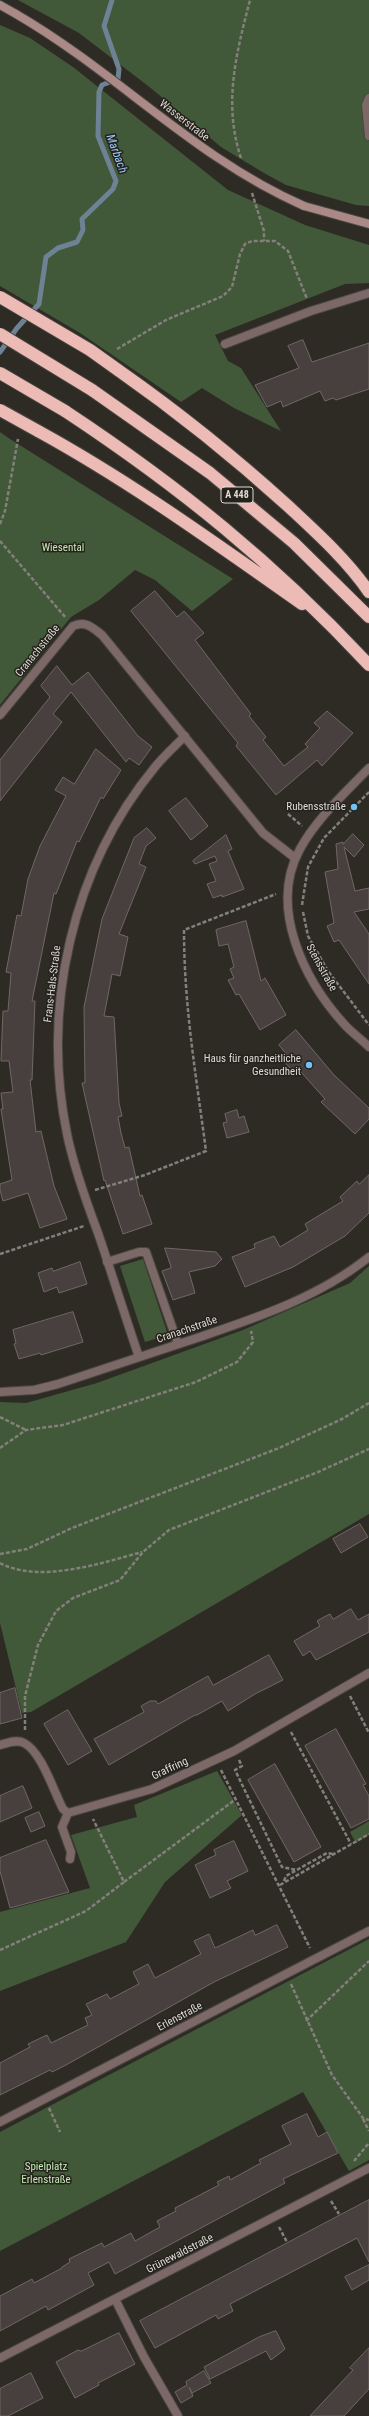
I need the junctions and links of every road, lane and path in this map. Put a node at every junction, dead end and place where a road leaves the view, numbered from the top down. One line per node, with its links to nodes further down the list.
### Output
1 (250, 0): 4 (path)
2 (0, 6): 6 (main road, Wasserstraße, bridge)
3 (369, 98): 5 (street)
4 (233, 135)
5 (369, 136)
6 (369, 224)
7 (369, 293): 9 (street)
8 (0, 297): 18 (highway, bridge)
9 (311, 311): 11 (street); 12 (path)
10 (0, 334): 19 (highway, A 448, bridge)
11 (225, 344)
12 (117, 349)
13 (0, 373): 21 (highway, A 448, bridge)
14 (0, 410): 21 (highway, bridge)
15 (18, 439): 16 (path)
16 (0, 524)
17 (0, 541): 20 (path)
18 (369, 592)
19 (369, 617)
20 (73, 626): 23 (street, Cranachstraße); 24 (street, Cranachstraße)
21 (332, 626): 22 (highway, A 448)
22 (369, 665)
23 (0, 715)
24 (185, 736): 29 (street); 39 (street, Frans-Hals-Straße)
25 (369, 768): 29 (street, Stensstraße)
26 (369, 792): 31 (path)
27 (288, 814): 28 (path)
28 (304, 828)
29 (295, 858): 34 (street, Stensstraße)
30 (280, 892): 35 (path)
31 (328, 971): 32 (path); 33 (path)
32 (323, 973)
33 (369, 1025)
34 (369, 1047)
35 (96, 1190)
36 (74, 1229): 37 (path)
37 (0, 1254)
38 (369, 1257): 40 (street, Cranachstraße)
39 (107, 1262): 41 (street); 42 (street, Frans-Hals-Straße)
40 (249, 1320): 41 (street, Cranachstraße); 46 (path)
41 (178, 1344): 42 (street, Cranachstraße)
42 (139, 1357): 43 (street, Cranachstraße)
43 (0, 1392)
44 (368, 1404): 50 (path)
45 (0, 1418): 46 (path)
46 (26, 1430): 47 (path)
47 (0, 1448)
48 (369, 1449): 49 (path)
49 (143, 1552): 51 (path); 56 (path)
50 (0, 1554)
51 (0, 1563)
52 (369, 1674): 53 (street, Graffring)
53 (345, 1688): 54 (street, Graffring); 55 (path)
54 (285, 1723): 58 (street, Graffring); 64 (path)
55 (369, 1732)
56 (25, 1743): 57 (street); 62 (street)
57 (0, 1745)
58 (216, 1760): 60 (path); 61 (street, Graffring)
59 (240, 1767): 67 (path)
60 (236, 1799): 68 (path); 70 (path)
61 (87, 1807): 62 (street, Graffring); 68 (path)
62 (68, 1813): 66 (street)
63 (369, 1834): 64 (path)
64 (351, 1844): 65 (path)
65 (333, 1854): 67 (path); 69 (path)
66 (70, 1859)
67 (296, 1870): 69 (path)
68 (124, 1882): 72 (path)
69 (284, 1882): 70 (path)
70 (280, 1885): 73 (path)
71 (369, 1930): 73 (street, Erlenstraße)
72 (0, 1950)
73 (315, 1959): 75 (street, Erlenstraße)
74 (369, 1961): 76 (path)
75 (287, 1974): 76 (path); 77 (street, Erlenstraße)
76 (306, 2021): 78 (path)
77 (46, 2100): 80 (street, Erlenstraße); 82 (path)
78 (363, 2118): 79 (path); 81 (path)
79 (369, 2120)
80 (0, 2122)
81 (369, 2131)
82 (60, 2132)
83 (369, 2168): 84 (street, Grünewaldstraße)
84 (274, 2218): 85 (path); 86 (street, Grünewaldstraße)
85 (287, 2242)
86 (116, 2299): 87 (street, Grünewaldstraße); 88 (street)
87 (0, 2358)
88 (178, 2416)

